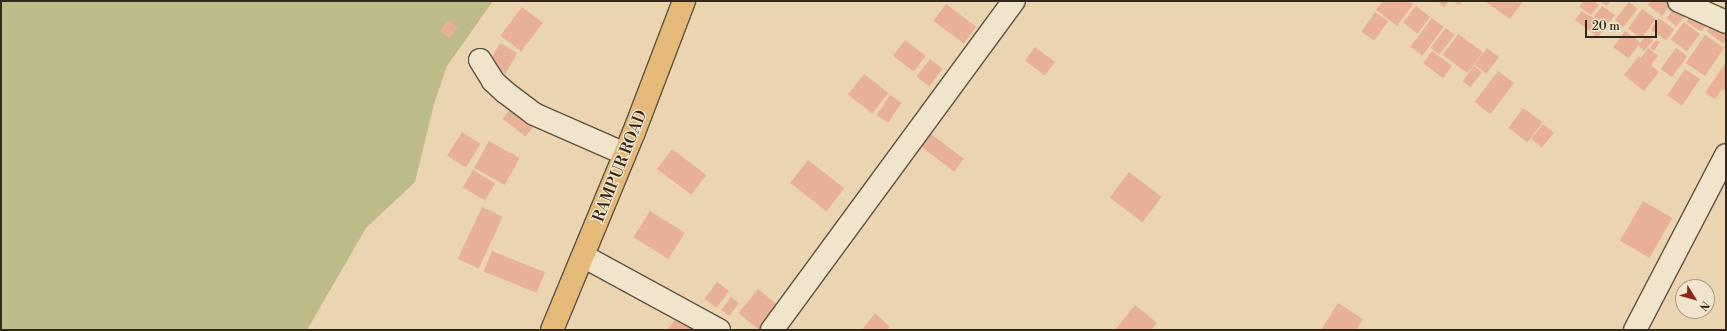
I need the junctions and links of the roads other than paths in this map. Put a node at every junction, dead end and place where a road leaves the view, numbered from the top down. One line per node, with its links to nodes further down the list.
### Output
1 (684, 1): 6 (main road, RAMPUR ROAD)
2 (1014, 1): 11 (street)
3 (1679, 1): 4 (street)
4 (1726, 22)
5 (480, 60): 6 (street)
6 (625, 154): 8 (main road, RAMPUR ROAD)
7 (1726, 155): 12 (street)
8 (583, 256): 9 (main road, RAMPUR ROAD); 10 (street)
9 (552, 330)
10 (719, 330)
11 (772, 330)
12 (1635, 330)

